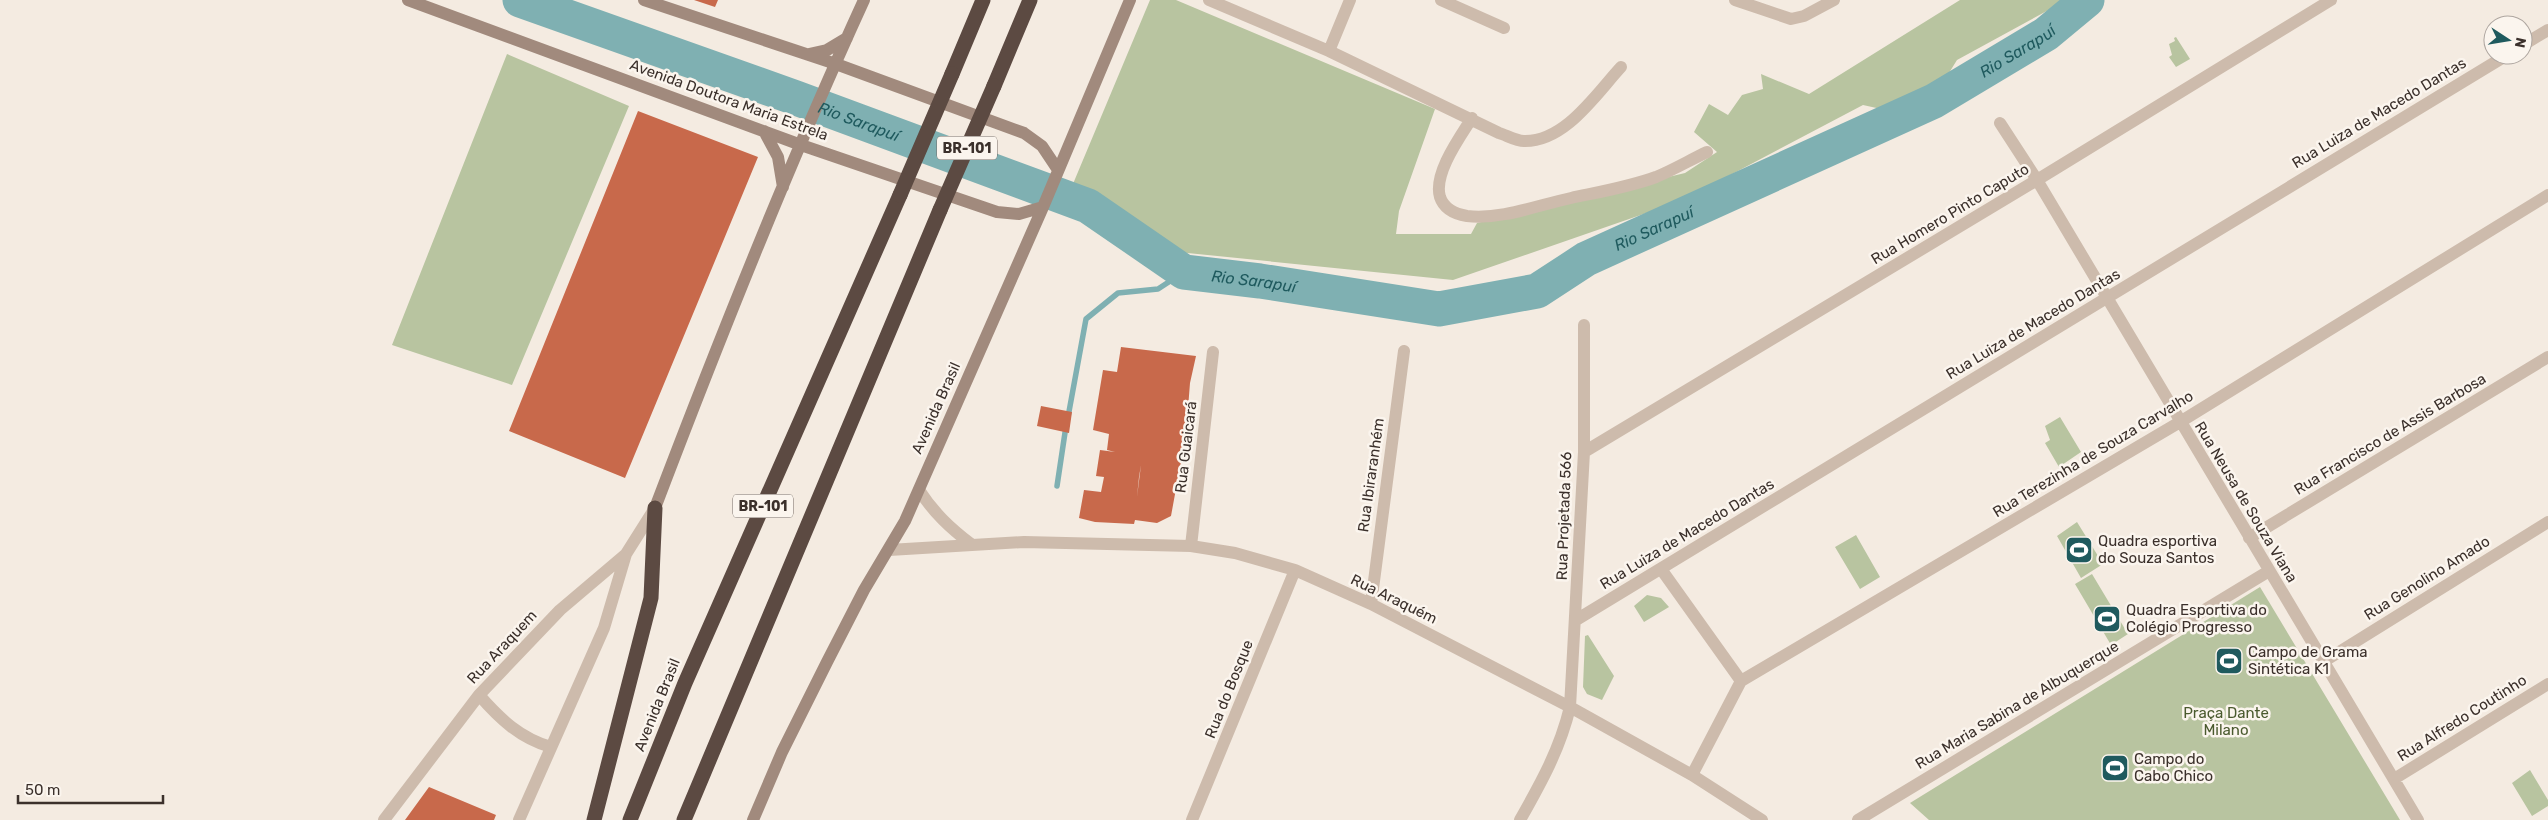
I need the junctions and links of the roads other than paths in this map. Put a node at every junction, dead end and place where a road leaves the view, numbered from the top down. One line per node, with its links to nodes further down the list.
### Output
1 (408, 0): 24 (street, Avenida Doutora Maria Estrela)
2 (644, 0): 18 (street)
3 (864, 0): 15 (street)
4 (983, 0): 63 (highway, Avenida Brasil / BR-101, bridge)
5 (1030, 0): 64 (highway, BR-101, bridge)
6 (1130, 0): 27 (street, Avenida Brasil)
7 (1209, 0): 17 (street)
8 (1350, 0): 17 (street)
9 (1441, 0): 13 (street)
10 (1735, 0): 11 (street)
11 (1834, 0)
12 (2331, 0): 28 (street, Rua Homero Pinto Caputo)
13 (1504, 28)
14 (2548, 30): 16 (street)
15 (847, 38): 18 (street); 19 (street)
16 (2533, 39)
17 (1328, 51): 22 (street)
18 (809, 54): 19 (street)
19 (836, 64): 25 (street); 27 (street)
20 (2490, 65): 32 (street, Rua Luiza de Macedo Dantas)
21 (1621, 67): 22 (street)
22 (1472, 118): 26 (street)
23 (2000, 123): 28 (street, Rua Neusa de Souza Viana)
24 (764, 131): 25 (street, Avenida Doutora Maria Estrela); 29 (street)
25 (802, 145): 29 (street); 31 (street, Avenida Doutora Maria Estrela)
26 (1707, 152)
27 (1057, 173): 31 (street, Avenida Brasil)
28 (2038, 180): 32 (street, Rua Neusa de Souza Viana); 38 (street, Rua Homero Pinto Caputo)
29 (783, 188): 40 (street)
30 (2548, 195): 37 (street, Rua Terezinha de Souza Carvalho)
31 (1044, 205): 39 (street, Avenida Brasil)
32 (2106, 298): 37 (street, Rua Neusa de Souza Viana); 47 (street, Rua Luiza de Macedo Dantas)
33 (1584, 325): 38 (street, Rua Projetada 566)
34 (1213, 352): 44 (street, Rua Guaicará)
35 (1404, 352): 50 (street, Rua Ibiraranhém)
36 (2548, 358): 42 (street, Rua Francisco de Assis Barbosa)
37 (2180, 422): 42 (street, Rua Neusa de Souza Viana); 53 (street, Rua Terezinha de Souza Carvalho)
38 (1584, 452): 51 (street, Rua Projetada 566)
39 (919, 490): 43 (street); 45 (street, Avenida Brasil)
40 (655, 508): 46 (street, Rua Araquem); 62 (highway)
41 (2548, 522): 52 (street, Rua Genolino Amado)
42 (2249, 538): 49 (street, Rua Neusa de Souza Viana)
43 (971, 544): 44 (street, Rua Araquém); 45 (street, Rua Araquém)
44 (1190, 546): 48 (street, Rua Araquém)
45 (888, 550): 65 (street, Avenida Brasil)
46 (626, 554): 55 (street, Rua Araquem); 57 (street)
47 (1661, 569): 51 (street, Rua Luiza de Macedo Dantas); 53 (street)
48 (1295, 570): 50 (street, Rua Araquém); 66 (street, Rua do Bosque)
49 (2269, 571): 52 (street, Rua Neusa de Souza Viana); 69 (street, Rua Maria Sabina de Albuquerque)
50 (1370, 604): 56 (street, Rua Araquém)
51 (1576, 620): 56 (street, Rua Projetada 566)
52 (2324, 662): 59 (street, Rua Neusa de Souza Viana)
53 (1741, 681): 58 (street)
54 (2548, 684): 59 (street, Rua Alfredo Coutinho)
55 (479, 695): 57 (street); 60 (street, Rua Araquem)
56 (1570, 707): 58 (street, Rua Araquém); 67 (street, Rua Projetada 566)
57 (551, 747): 61 (street)
58 (1692, 775): 68 (street, Rua Araquém)
59 (2394, 779): 70 (street, Rua Neusa de Souza Viana)
60 (384, 820)
61 (519, 820)
62 (594, 820)
63 (630, 820)
64 (684, 820)
65 (753, 820)
66 (1192, 820)
67 (1520, 820)
68 (1762, 820)
69 (1858, 820)
70 (2418, 820)

